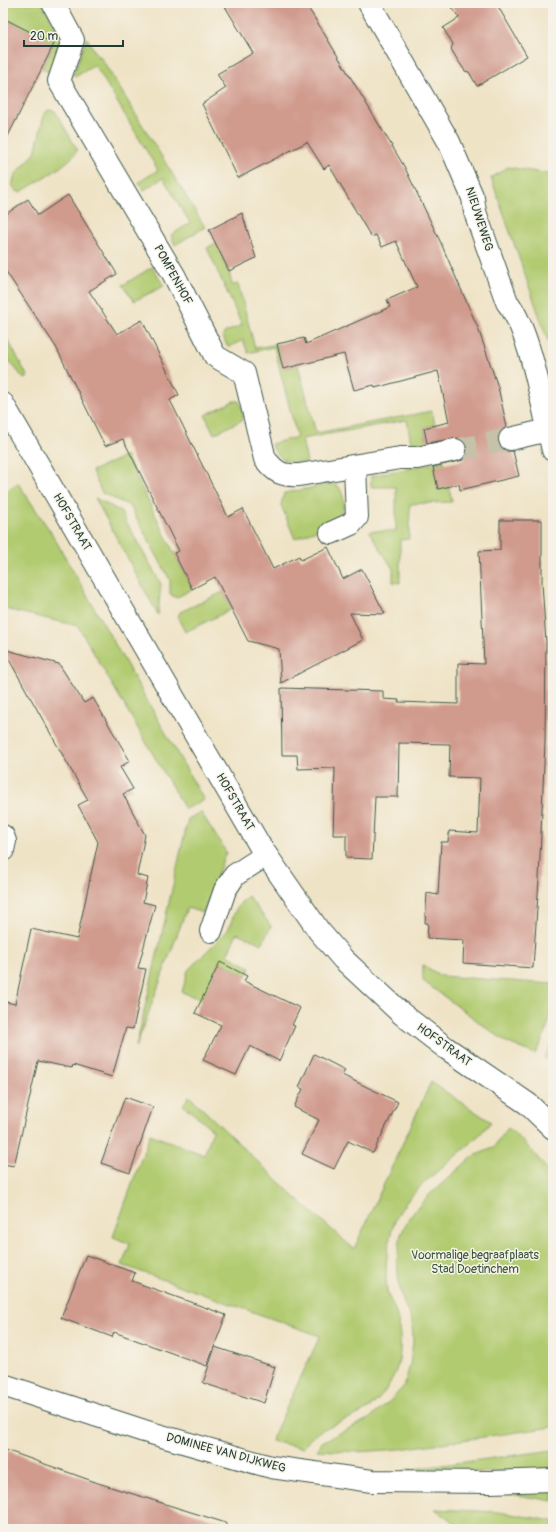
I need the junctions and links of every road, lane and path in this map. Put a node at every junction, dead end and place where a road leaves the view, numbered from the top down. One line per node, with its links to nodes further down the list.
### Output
1 (53, 3): 7 (street, POMPENHOF)
2 (369, 3): 5 (street, NIEUWEWEG)
3 (3, 404): 11 (street, HOFSTRAAT)
4 (510, 438): 5 (street)
5 (551, 440)
6 (455, 450): 7 (street, POMPENHOF)
7 (355, 466): 8 (street)
8 (331, 533)
9 (3, 836): 10 (street)
10 (3, 850)
11 (266, 855): 12 (street); 13 (street, HOFSTRAAT)
12 (211, 931)
13 (552, 1125)
14 (3, 1385): 15 (street, DOMINEE VAN DIJKWEG)
15 (553, 1480)

